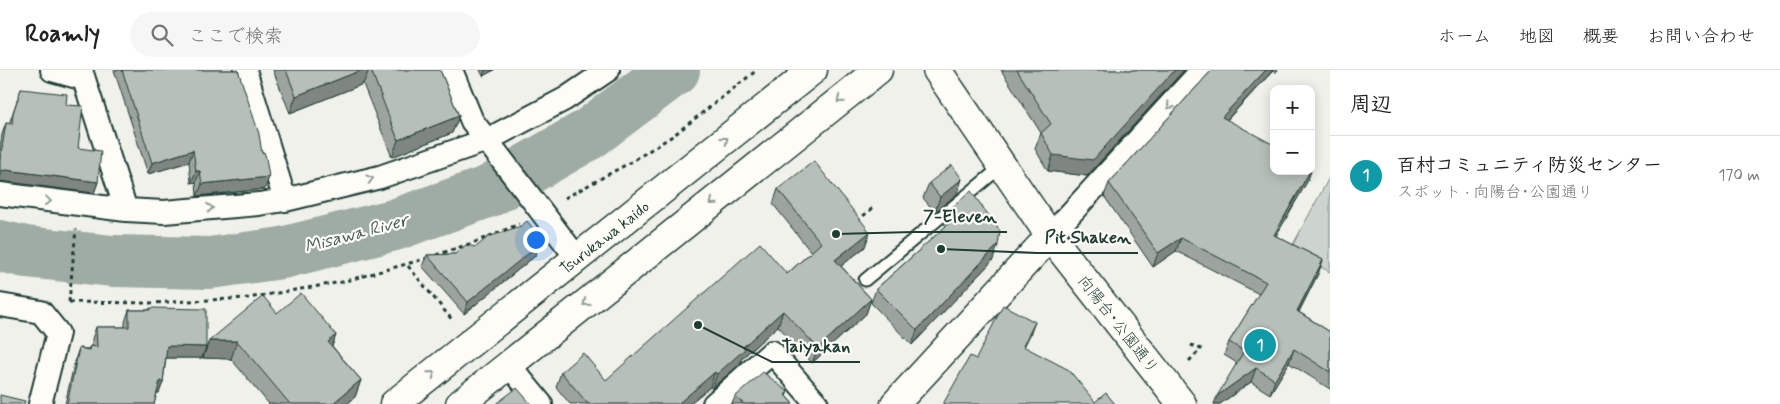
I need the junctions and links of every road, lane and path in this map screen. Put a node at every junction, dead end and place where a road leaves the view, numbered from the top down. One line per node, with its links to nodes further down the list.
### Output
1 (52, 70): 10 (street)
2 (245, 70): 14 (street)
3 (451, 70): 11 (street)
4 (608, 70): 11 (street)
5 (757, 70): 15 (path)
6 (813, 70): 22 (main road, Tsurukawa kaido, one-way to 6)
7 (878, 70): 31 (main road, one-way to 31)
8 (938, 70): 12 (main road, 向陽台･公園通り)
9 (1202, 70): 21 (street, one-way to 21)
10 (82, 75): 17 (street)
11 (492, 147): 14 (street, one-way to 11); 15 (street)
12 (1002, 166): 21 (main road, 向陽台･公園通り); 24 (lane)
13 (0, 194): 17 (street, one-way to 17)
14 (284, 200): 17 (street, one-way to 14)
15 (549, 207): 22 (street)
16 (874, 207): 18 (path)
17 (126, 210)
18 (855, 222)
19 (520, 223): 23 (path)
20 (76, 228): 25 (path)
21 (1050, 236): 38 (main road); 39 (main road, 向陽台･公園通り)
22 (577, 258): 33 (main road, Tsurukawa kaido, one-way to 22)
23 (407, 265): 26 (path); 28 (path)
24 (865, 280)
25 (70, 292)
26 (69, 302)
27 (0, 306): 32 (street)
28 (458, 327)
29 (1191, 345): 30 (path)
30 (1189, 361)
31 (509, 365): 34 (main road); 35 (street)
32 (40, 404)
33 (394, 404)
34 (460, 404)
35 (541, 404)
36 (714, 404): 37 (street)
37 (817, 404)
38 (895, 404)
39 (1182, 404)

